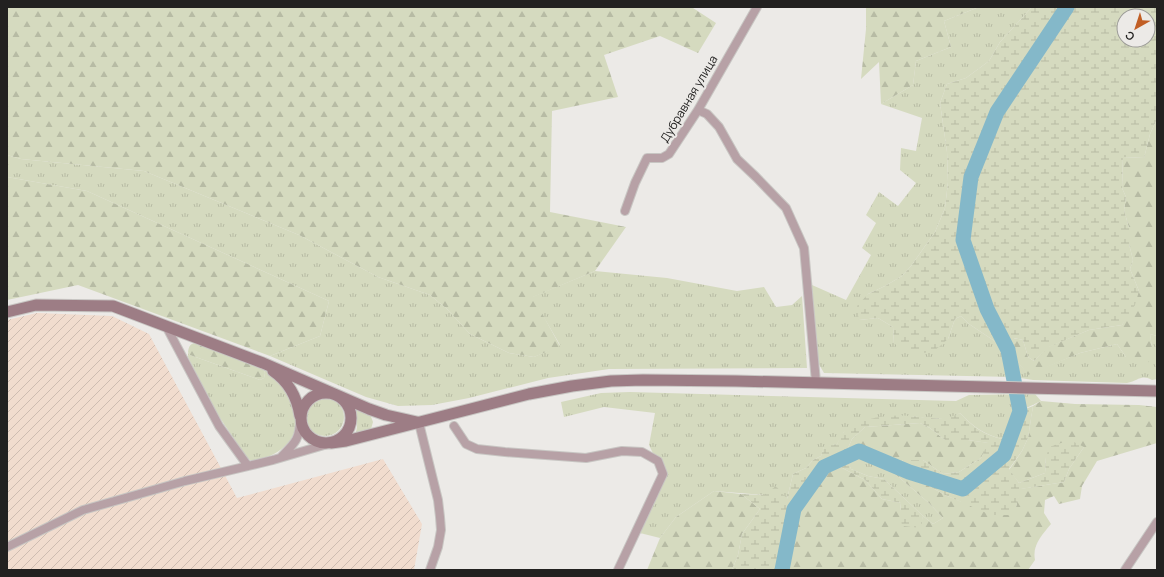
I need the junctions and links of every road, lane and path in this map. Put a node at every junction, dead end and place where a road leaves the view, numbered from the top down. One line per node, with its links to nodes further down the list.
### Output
1 (757, 7): 2 (street, Дубравная улица)
2 (698, 110): 3 (street, Дубравная улица); 7 (street)
3 (625, 211)
4 (7, 312): 5 (street)
5 (166, 326): 6 (street); 15 (street)
6 (263, 363): 9 (street); 10 (street)
7 (816, 382): 8 (street); 11 (street)
8 (1157, 391)
9 (338, 396): 10 (street); 11 (street); 13 (street)
10 (300, 419): 13 (street); 14 (street)
11 (419, 423): 13 (street); 18 (street)
12 (454, 426): 19 (street)
13 (331, 443): 14 (street)
14 (280, 458): 15 (street)
15 (248, 466): 17 (street)
16 (1157, 522): 20 (street)
17 (7, 547)
18 (430, 570)
19 (618, 570)
20 (1125, 570)

